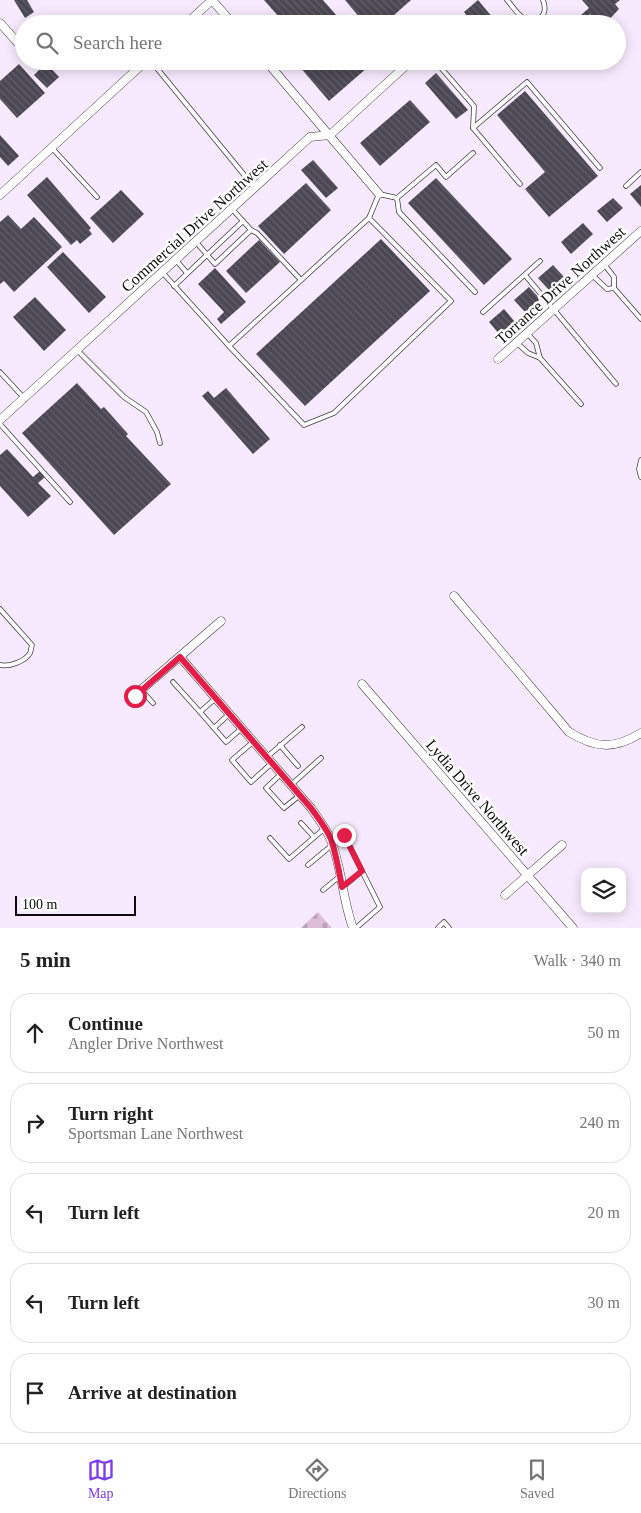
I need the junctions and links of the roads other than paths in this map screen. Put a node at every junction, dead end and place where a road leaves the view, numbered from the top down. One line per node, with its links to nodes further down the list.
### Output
1 (212, 0): 4 (street); 5 (street)
2 (507, 0): 6 (lane)
3 (543, 0): 7 (lane)
4 (196, 15)
5 (225, 15)
6 (519, 15)
7 (544, 15)
8 (0, 23): 9 (street)
9 (15, 40)
10 (136, 70): 17 (street)
11 (157, 70): 23 (lane)
12 (274, 70): 16 (street)
13 (401, 70): 16 (street, Commercial Drive Northwest)
14 (443, 70): 15 (lane)
15 (473, 128): 19 (lane); 21 (lane)
16 (330, 135): 23 (street, Commercial Drive Northwest); 24 (street)
17 (52, 148): 25 (street); 26 (lane)
18 (473, 153): 27 (lane)
19 (600, 168)
20 (641, 172): 22 (lane)
21 (520, 184)
22 (626, 186)
23 (255, 188): 28 (street, Commercial Drive Northwest)
24 (379, 194): 27 (lane); 29 (lane)
25 (0, 195)
26 (97, 197)
27 (397, 198): 45 (lane)
28 (232, 209): 30 (lane); 33 (street, Commercial Drive Northwest)
29 (369, 218): 42 (lane); 51 (lane)
30 (243, 221): 31 (lane); 34 (lane)
31 (252, 230): 34 (lane); 42 (lane)
32 (641, 231): 37 (street, Torrance Drive Northwest)
33 (196, 241): 34 (lane); 35 (street, Commercial Drive Northwest)
34 (207, 255): 39 (lane)
35 (176, 260): 38 (street, Commercial Drive Northwest); 39 (lane)
36 (540, 261): 40 (lane)
37 (604, 264): 41 (street, Torrance Drive Northwest); 44 (lane)
38 (162, 272): 43 (lane); 52 (street, Commercial Drive Northwest)
39 (187, 273): 43 (lane)
40 (525, 275): 46 (lane); 47 (lane)
41 (592, 275): 44 (lane); 46 (street, Torrance Drive Northwest)
42 (301, 280): 51 (lane)
43 (174, 286): 51 (lane)
44 (614, 288): 48 (lane)
45 (475, 292)
46 (553, 310): 49 (street, Torrance Drive Northwest); 56 (lane)
47 (483, 312)
48 (641, 319)
49 (527, 333): 50 (street, Torrance Drive Northwest); 53 (lane)
50 (517, 343): 53 (lane); 54 (street, Torrance Drive Northwest)
51 (228, 346)
52 (77, 350): 57 (street, Commercial Drive Northwest); 60 (lane)
53 (540, 358): 58 (lane)
54 (498, 360)
55 (0, 372): 57 (lane)
56 (616, 384)
57 (24, 398): 59 (street, Commercial Drive Northwest)
58 (581, 404)
59 (0, 422): 63 (lane)
60 (160, 443)
61 (641, 460): 62 (lane)
62 (641, 477)
63 (70, 502)
64 (454, 596): 79 (street)
65 (0, 609): 68 (lane)
66 (221, 622): 67 (street)
67 (180, 657): 71 (street); 72 (street)
68 (0, 665)
69 (173, 682): 74 (lane)
70 (362, 684): 97 (street, Lydia Drive Northwest)
71 (138, 693): 73 (lane)
72 (216, 698): 74 (lane); 75 (street)
73 (153, 704)
74 (200, 712): 77 (lane)
75 (229, 714): 77 (lane); 78 (street)
76 (302, 727): 81 (lane)
77 (214, 728): 78 (lane)
78 (242, 728): 80 (street)
79 (641, 733)
80 (253, 742): 83 (street); 83 (lane)
81 (280, 745): 83 (lane); 84 (lane)
82 (321, 758): 86 (lane)
83 (270, 760): 85 (street)
84 (298, 766)
85 (281, 774): 86 (street); 87 (lane)
86 (291, 785): 87 (street)
87 (300, 795): 89 (street)
88 (302, 822): 91 (lane)
89 (325, 828): 91 (lane); 93 (street)
90 (344, 835): 96 (lane)
91 (314, 837): 92 (lane)
92 (270, 838)
93 (332, 845): 95 (lane); 98 (street)
94 (562, 845): 97 (street)
95 (308, 865)
96 (362, 871): 99 (lane); 102 (lane)
97 (528, 875): 101 (street); 105 (street, Lydia Drive Northwest)
98 (340, 876): 99 (street); 100 (lane)
99 (342, 887): 102 (street)
100 (323, 890)
101 (505, 895)
102 (355, 928)
103 (438, 928): 104 (lane)
104 (449, 928)
105 (573, 928)

